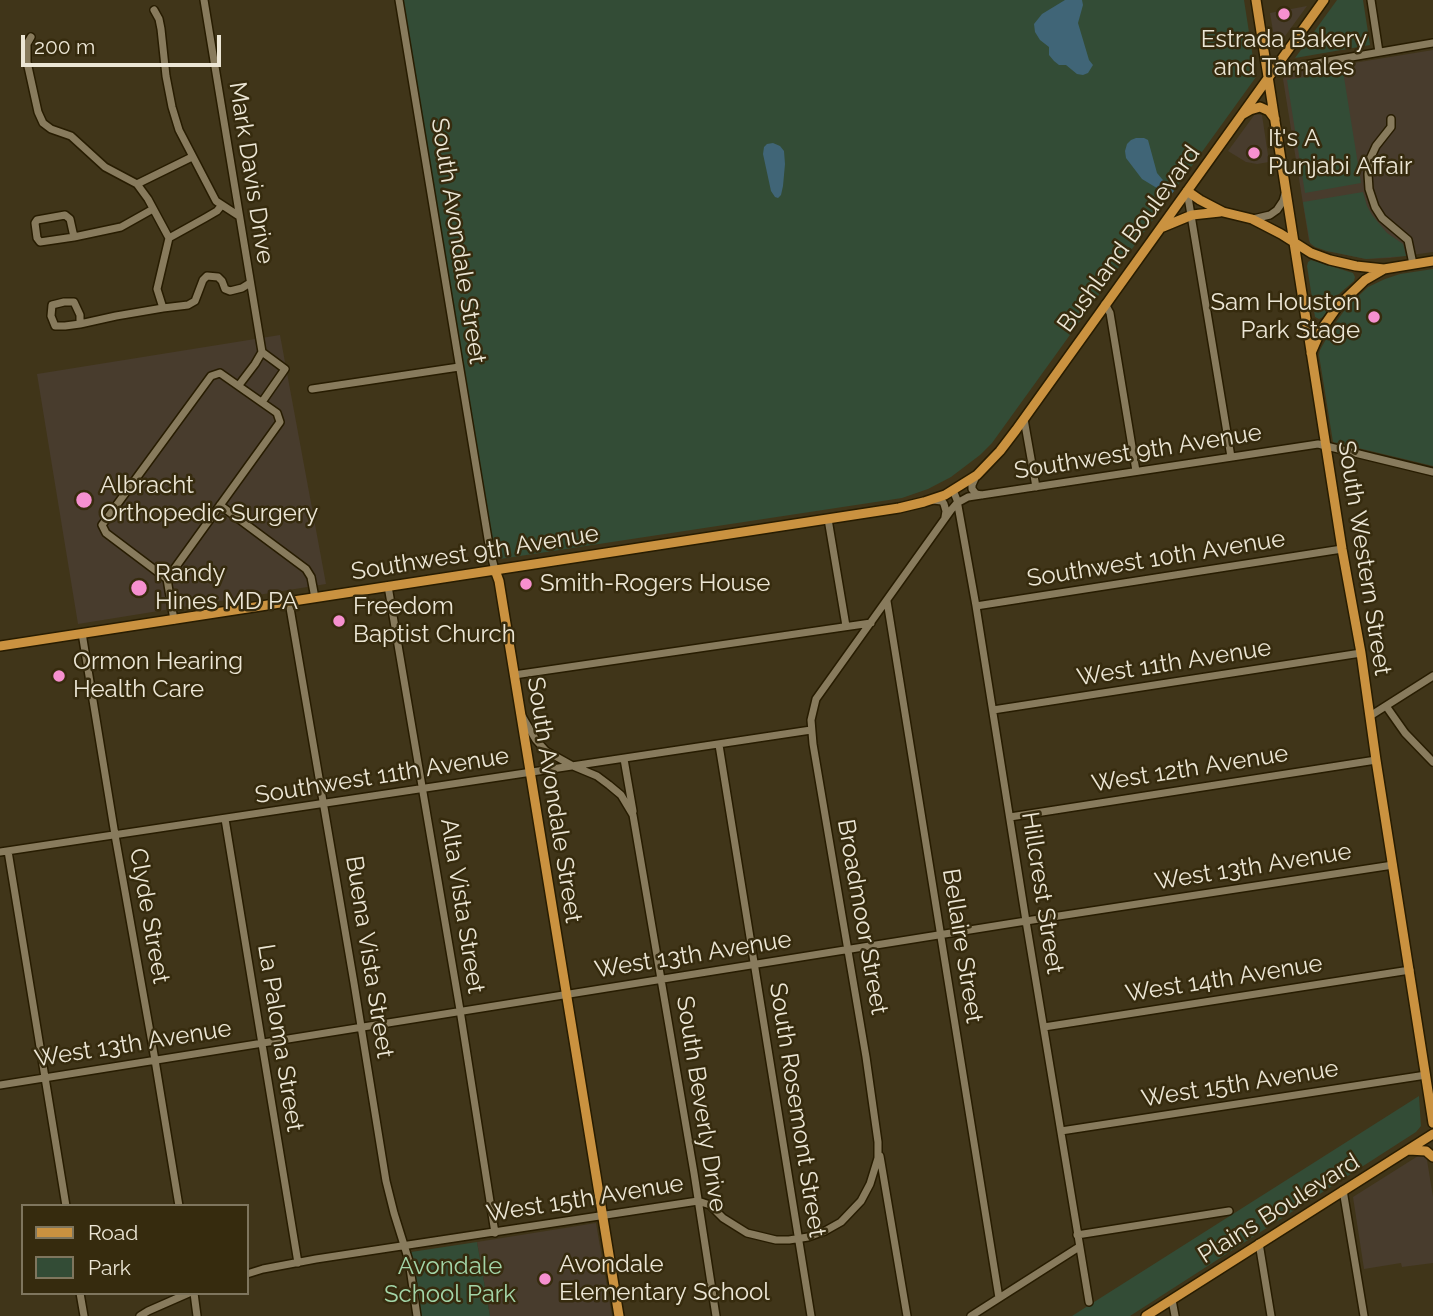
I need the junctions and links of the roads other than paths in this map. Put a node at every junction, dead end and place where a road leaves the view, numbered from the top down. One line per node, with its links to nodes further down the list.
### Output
1 (204, 0): 22 (street, Mark Davis Drive)
2 (399, 0): 37 (street, South Avondale Street)
3 (1256, 0): 10 (main road, South Western Street)
4 (1324, 0): 10 (main road, Bushland Boulevard)
5 (1371, 0): 9 (street)
6 (153, 10): 14 (street)
7 (31, 37): 15 (street)
8 (1433, 43): 9 (street)
9 (1380, 52): 10 (street)
10 (1268, 76): 11 (main road, Bushland Boulevard); 12 (main road, South Western Street)
11 (1241, 115): 12 (main road); 17 (main road, Bushland Boulevard)
12 (1275, 119): 16 (main road, South Western Street)
13 (1391, 120): 29 (street)
14 (192, 156): 15 (street); 18 (street)
15 (138, 184): 19 (street)
16 (1287, 190): 23 (street); 27 (main road, South Western Street)
17 (1187, 191): 20 (main road); 21 (street); 24 (main road, Bushland Boulevard)
18 (221, 206): 22 (street); 26 (street)
19 (153, 209): 25 (street); 26 (street)
20 (1223, 212): 21 (main road); 23 (main road)
21 (1192, 215): 24 (main road); 43 (street)
22 (239, 216): 31 (street, Mark Davis Drive)
23 (1252, 219): 27 (main road)
24 (1159, 230): 32 (main road, Bushland Boulevard)
25 (74, 237): 25 (street)
26 (169, 238): 33 (street)
27 (1294, 243): 30 (main road); 36 (main road, South Western Street)
28 (1433, 261): 29 (main road)
29 (1413, 264): 30 (main road)
30 (1384, 269): 36 (main road)
31 (250, 284): 33 (street); 35 (street, Mark Davis Drive)
32 (1105, 304): 41 (main road, Bushland Boulevard); 44 (street)
33 (163, 308): 34 (street)
34 (80, 324): 34 (street)
35 (262, 352): 38 (street); 40 (street)
36 (1311, 354): 42 (main road, South Western Street)
37 (459, 367): 39 (street); 55 (street, South Avondale Street)
38 (239, 385): 40 (street); 56 (street)
39 (312, 389)
40 (261, 402): 51 (street)
41 (1024, 419): 46 (main road, Bushland Boulevard); 47 (street)
42 (1326, 446): 43 (street, Southwest 9th Avenue); 45 (street, Southwest 9th Avenue); 54 (main road, South Western Street)
43 (1231, 457): 44 (street, Southwest 9th Avenue)
44 (1136, 471): 47 (street, Southwest 9th Avenue)
45 (1433, 472)
46 (977, 475): 48 (street); 49 (main road, Bushland Boulevard)
47 (1036, 487): 48 (street, Southwest 9th Avenue)
48 (982, 495): 49 (street, Southwest 9th Avenue)
49 (956, 498): 50 (main road, Southwest 9th Avenue); 53 (street, Bushland Boulevard); 61 (street, Hillcrest Street)
50 (937, 501): 52 (main road, Southwest 9th Avenue); 53 (street)
51 (220, 505): 56 (street); 58 (street)
52 (828, 519): 55 (main road, Southwest 9th Avenue); 64 (street)
53 (944, 520): 59 (street, Bushland Boulevard)
54 (1342, 549): 61 (street, Southwest 10th Avenue); 67 (main road, South Western Street)
55 (495, 570): 57 (main road, Southwest 9th Avenue); 68 (main road, South Avondale Street)
56 (167, 579): 62 (street)
57 (388, 586): 58 (main road, Southwest 9th Avenue); 82 (street, Alta Vista Street)
58 (315, 598): 60 (main road, Southwest 9th Avenue)
59 (887, 600): 63 (street, Bushland Boulevard); 91 (street, Bellaire Street)
60 (289, 602): 62 (main road, Southwest 9th Avenue); 83 (street, Buena Vista Street)
61 (976, 606): 72 (street, Hillcrest Street)
62 (174, 620): 65 (main road, Southwest 9th Avenue)
63 (871, 622): 64 (street); 70 (street, Bushland Boulevard)
64 (846, 626): 68 (street)
65 (82, 633): 66 (main road, Southwest 9th Avenue); 87 (street, Clyde Street)
66 (0, 646)
67 (1361, 653): 72 (street, West 11th Avenue); 74 (main road, South Western Street)
68 (514, 675): 73 (main road, South Avondale Street)
69 (1433, 676): 71 (street)
70 (816, 699): 75 (street, Broadmoor Street)
71 (1386, 706): 74 (street); 79 (street)
72 (993, 710): 85 (street, Hillcrest Street)
73 (521, 714): 80 (street, South Beverly Drive); 81 (main road, South Avondale Street)
74 (1370, 716): 78 (main road, South Western Street)
75 (811, 730): 76 (street, Southwest 11th Avenue); 92 (street, Broadmoor Street)
76 (719, 745): 77 (street, Southwest 11th Avenue); 93 (street, South Rosemont Street)
77 (624, 759): 80 (street, Southwest 11th Avenue); 84 (street, South Beverly Drive)
78 (1376, 760): 85 (street, West 12th Avenue); 89 (main road, South Western Street)
79 (1433, 762)
80 (573, 766): 81 (street, Southwest 11th Avenue); 84 (street, South Beverly Drive)
81 (531, 773): 82 (street, Southwest 11th Avenue); 96 (main road, South Avondale Street)
82 (423, 789): 83 (street, Southwest 11th Avenue); 97 (street, Alta Vista Street)
83 (324, 804): 86 (street, Southwest 11th Avenue); 98 (street, Buena Vista Street)
84 (633, 815): 95 (street, South Beverly Drive)
85 (1010, 817): 90 (street, Hillcrest Street)
86 (225, 819): 87 (street, Southwest 11th Avenue); 100 (street, La Paloma Street)
87 (115, 835): 88 (street, Southwest 11th Avenue); 101 (street, Clyde Street)
88 (4, 852): 103 (street)
89 (1393, 865): 90 (street, West 13th Avenue); 94 (main road, South Western Street)
90 (1026, 921): 91 (street, West 13th Avenue); 99 (street, Hillcrest Street)
91 (940, 935): 92 (street, West 13th Avenue); 130 (street, Bellaire Street)
92 (848, 950): 93 (street, West 13th Avenue); 109 (street, Broadmoor Street)
93 (755, 965): 95 (street, West 13th Avenue); 121 (street, South Rosemont Street)
94 (1409, 970): 99 (street, West 14th Avenue); 102 (main road, South Western Street)
95 (661, 980): 96 (street, West 13th Avenue); 114 (street, South Beverly Drive)
96 (566, 995): 97 (street, West 13th Avenue); 118 (main road, South Avondale Street)
97 (460, 1010): 98 (street, West 13th Avenue); 119 (street, Alta Vista Street)
98 (361, 1026): 100 (street, West 13th Avenue); 123 (street, Buena Vista Street)
99 (1044, 1027): 107 (street, Hillcrest Street)
100 (262, 1042): 101 (street, West 13th Avenue); 125 (street, La Paloma Street)
101 (155, 1059): 103 (street, West 13th Avenue); 116 (street, Clyde Street)
102 (1426, 1075): 105 (main road, South Western Street); 107 (street, West 15th Avenue)
103 (45, 1077): 104 (street, West 13th Avenue); 115 (street)
104 (0, 1085)
105 (1432, 1107): 106 (main road, South Western Street)
106 (1433, 1123)
107 (1061, 1131): 120 (street, Hillcrest Street)
108 (1433, 1135): 110 (main road, Plains Boulevard)
109 (878, 1142): 112 (street, Broadmoor Street); 140 (street, Broadmoor Street)
110 (1408, 1150): 111 (main road); 113 (main road, Plains Boulevard)
111 (1433, 1157)
112 (878, 1158): 121 (street, West 15th Avenue)
113 (1343, 1191): 122 (main road, Plains Boulevard); 145 (street)
114 (698, 1201): 118 (street, West 15th Avenue); 121 (street, West 15th Avenue); 138 (street, South Beverly Drive)
115 (66, 1204)
116 (179, 1204)
117 (1229, 1211): 120 (street)
118 (602, 1216): 119 (street, West 15th Avenue); 137 (main road, South Avondale Street)
119 (495, 1233): 123 (street, West 15th Avenue)
120 (1077, 1235): 124 (street, Hillcrest Street)
121 (798, 1239): 139 (street, South Rosemont Street)
122 (1259, 1243): 131 (main road, Plains Boulevard); 144 (street)
123 (404, 1247): 125 (street, West 15th Avenue); 136 (street, Buena Vista Street)
124 (1079, 1247): 130 (street); 132 (street, Hillcrest Street)
125 (298, 1263): 126 (street, West 15th Avenue)
126 (248, 1274)
127 (80, 1295): 133 (street)
128 (186, 1295): 134 (street)
129 (192, 1295): 135 (street)
130 (999, 1298): 141 (street)
131 (1172, 1300): 142 (main road, Plains Boulevard); 143 (street)
132 (1089, 1302)
133 (84, 1316)
134 (141, 1316)
135 (197, 1316)
136 (418, 1316)
137 (619, 1316)
138 (716, 1316)
139 (811, 1316)
140 (907, 1316)
141 (971, 1316)
142 (1146, 1316)
143 (1175, 1316)
144 (1271, 1316)
145 (1364, 1316)

